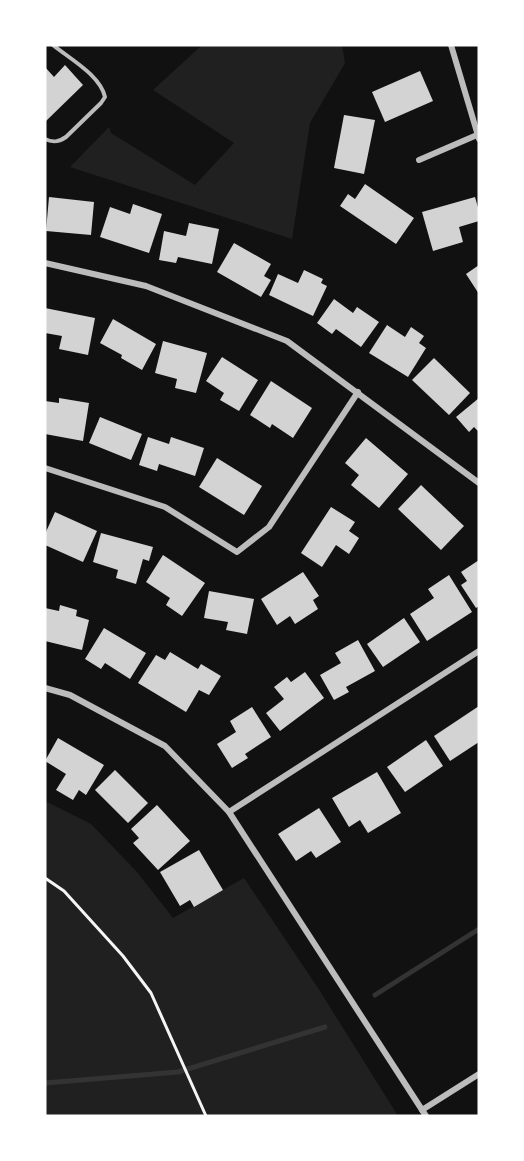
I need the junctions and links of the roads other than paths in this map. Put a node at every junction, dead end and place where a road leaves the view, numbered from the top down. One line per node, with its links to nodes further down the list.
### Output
1 (53, 45): 4 (lane)
2 (451, 45): 3 (street)
3 (478, 137): 5 (street)
4 (45, 139)
5 (419, 160)
6 (45, 264): 7 (street)
7 (358, 392): 8 (street); 9 (street)
8 (45, 468)
9 (479, 483)
10 (479, 651): 12 (street)
11 (45, 688): 12 (street)
12 (229, 812): 14 (street)
13 (479, 1074): 14 (street)
14 (424, 1113)

